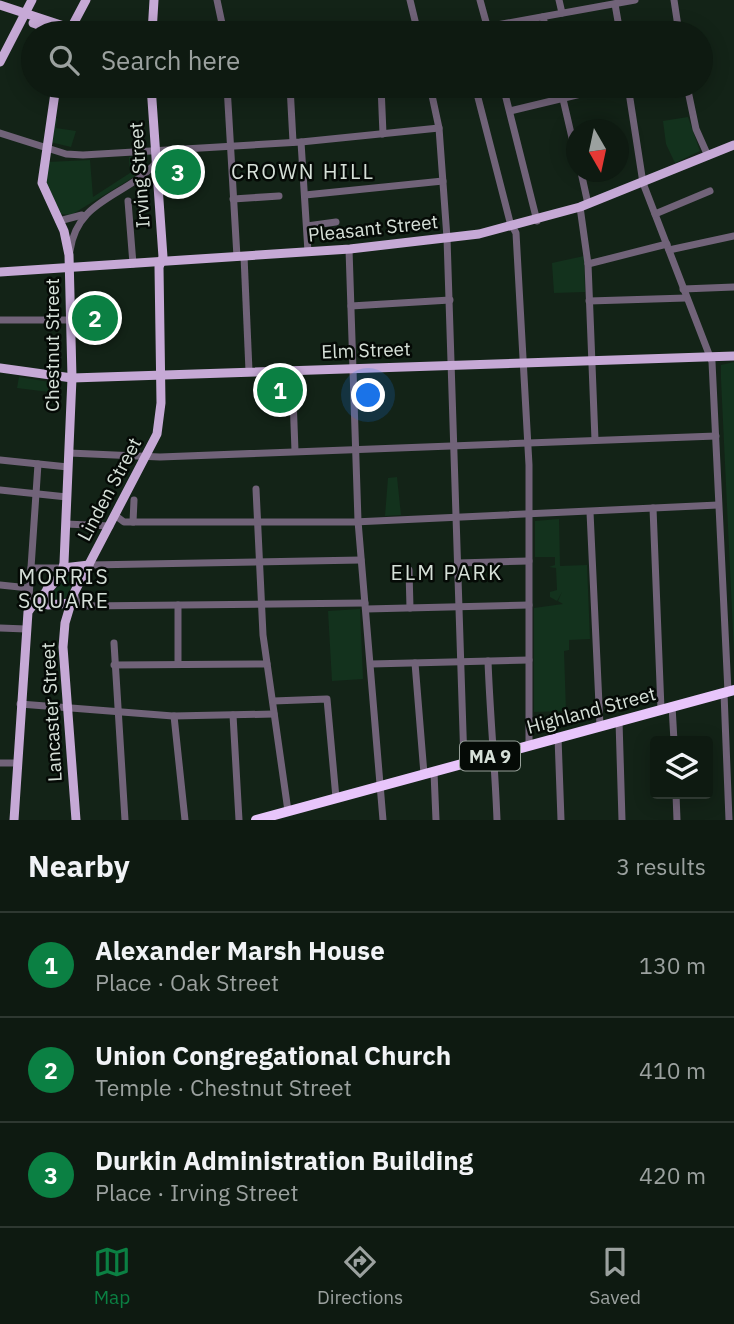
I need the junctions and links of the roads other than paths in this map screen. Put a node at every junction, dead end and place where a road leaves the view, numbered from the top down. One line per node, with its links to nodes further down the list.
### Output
1 (32, 0): 13 (main road)
2 (86, 0): 16 (main road)
3 (154, 0): 17 (main road)
4 (217, 0): 18 (street)
5 (410, 0): 19 (street)
6 (480, 0): 20 (street)
7 (559, 0): 12 (street)
8 (635, 0): 10 (street)
9 (674, 0): 24 (street)
10 (615, 4): 12 (street); 23 (street)
11 (0, 7): 13 (main road)
12 (562, 13): 14 (street)
13 (23, 16): 15 (main road); 25 (main road)
14 (542, 17): 21 (street); 22 (street)
15 (36, 21)
16 (73, 21)
17 (153, 21)
18 (221, 21)
19 (415, 21)
20 (486, 21)
21 (525, 21)
22 (543, 21)
23 (618, 21)
24 (678, 21)
25 (0, 62)
26 (53, 98): 46 (main road)
27 (152, 98): 47 (main road, Irving Street)
28 (228, 98): 45 (street)
29 (292, 98): 43 (street)
30 (382, 98): 42 (street)
31 (433, 98): 40 (street)
32 (478, 98): 65 (street)
33 (506, 98): 38 (street)
34 (567, 98): 37 (street)
35 (630, 98): 52 (street)
36 (690, 98): 48 (street)
37 (563, 99): 38 (street); 39 (street)
38 (510, 111): 62 (street)
39 (568, 119)
40 (439, 128): 42 (street); 50 (street)
41 (0, 133): 46 (street)
42 (383, 134): 43 (street)
43 (297, 142): 45 (street); 54 (street)
44 (734, 145): 48 (main road, Pleasant Street)
45 (230, 146): 47 (street); 56 (street)
46 (44, 147): 47 (street); 61 (main road)
47 (155, 150): 49 (main road, Irving Street)
48 (708, 156): 52 (main road, Pleasant Street)
49 (156, 163): 59 (street); 73 (main road, Irving Street)
50 (443, 181): 54 (street); 67 (street)
51 (582, 182): 58 (street)
52 (643, 183): 58 (main road, Pleasant Street); 60 (street)
53 (710, 191): 60 (street)
54 (305, 195): 64 (street)
55 (279, 196): 56 (street)
56 (233, 199): 72 (street)
57 (128, 201): 74 (street)
58 (584, 205): 62 (main road, Pleasant Street); 75 (street)
59 (83, 214): 61 (street); 71 (street, Chestnut Street)
60 (655, 214): 68 (street)
61 (60, 221): 71 (main road)
62 (537, 221): 65 (main road, Pleasant Street)
63 (336, 222): 64 (street)
64 (307, 226): 70 (street)
65 (513, 227): 67 (main road, Pleasant Street); 89 (street)
66 (734, 236): 68 (street)
67 (447, 239): 69 (main road, Pleasant Street); 81 (street)
68 (668, 247): 75 (street); 79 (street)
69 (349, 249): 70 (main road, Pleasant Street); 83 (street)
70 (308, 252): 72 (main road, Pleasant Street)
71 (69, 255): 76 (main road, Chestnut Street)
72 (240, 256): 73 (main road, Pleasant Street); 94 (street)
73 (162, 262): 74 (main road, Pleasant Street); 95 (main road, Linden Street)
74 (133, 264): 76 (main road, Pleasant Street)
75 (588, 264): 82 (street)
76 (69, 267): 77 (main road, Pleasant Street); 85 (main road, Chestnut Street)
77 (0, 272)
78 (734, 287): 79 (street)
79 (683, 289): 80 (street)
80 (686, 298): 82 (street); 87 (street)
81 (450, 300): 83 (street); 90 (street)
82 (589, 302): 88 (street)
83 (351, 306): 91 (street)
84 (0, 320): 85 (street)
85 (72, 320): 96 (main road, Chestnut Street)
86 (734, 356): 87 (main road, Elm Street)
87 (709, 357): 88 (main road, Elm Street); 97 (street)
88 (591, 360): 89 (main road, Elm Street); 98 (street)
89 (524, 362): 90 (main road, Elm Street); 99 (street)
90 (452, 365): 91 (main road, Elm Street); 100 (street)
91 (353, 368): 93 (main road, Elm Street); 101 (street)
92 (1, 369): 96 (main road, Elm Street)
93 (292, 370): 94 (main road, Elm Street); 102 (street)
94 (250, 371): 95 (main road, Elm Street)
95 (161, 375): 96 (main road, Elm Street); 104 (main road, Linden Street)
96 (72, 379): 103 (main road, Chestnut Street)
97 (716, 436): 98 (street); 113 (street)
98 (595, 440): 99 (street)
99 (528, 442): 100 (street); 116 (street)
100 (454, 446): 101 (street); 118 (street)
101 (356, 449): 102 (street); 121 (street)
102 (295, 451): 104 (street)
103 (69, 453): 104 (street); 107 (main road, Chestnut Street)
104 (148, 457): 117 (main road, Linden Street)
105 (0, 460): 106 (street)
106 (38, 464): 107 (street); 110 (street)
107 (68, 467): 111 (main road, Chestnut Street)
108 (256, 489): 120 (street)
109 (0, 490): 110 (street)
110 (36, 494): 111 (street); 129 (street)
111 (67, 497): 122 (main road, Chestnut Street)
112 (134, 500): 119 (street)
113 (718, 505): 114 (street); 155 (street)
114 (653, 508): 115 (street); 159 (street)
115 (590, 512): 116 (street); 165 (street)
116 (529, 515): 118 (street); 126 (street)
117 (116, 516): 119 (street); 123 (main road, Linden Street)
118 (457, 518): 121 (street); 127 (street)
119 (133, 522): 120 (street)
120 (257, 522): 121 (street); 125 (street)
121 (358, 522): 124 (street)
122 (66, 524): 123 (street); 130 (main road, Chestnut Street)
123 (110, 526): 128 (main road, Linden Street)
124 (361, 560): 125 (street); 140 (street)
125 (259, 561): 128 (street); 137 (street)
126 (529, 561): 127 (street); 139 (street)
127 (458, 563): 141 (street)
128 (89, 565): 130 (main road); 132 (main road, Linden Street)
129 (30, 568): 130 (street); 134 (street)
130 (67, 569): 132 (main road); 135 (main road)
131 (409, 570): 142 (street)
132 (81, 578): 136 (main road, Linden Street)
133 (0, 585): 134 (street)
134 (29, 588): 143 (street)
135 (47, 589): 136 (main road); 143 (main road)
136 (72, 598): 138 (street); 158 (main road, Lancaster Street)
137 (261, 604): 138 (street); 140 (street); 152 (street)
138 (178, 605): 151 (street)
139 (529, 605): 141 (street); 147 (street)
140 (365, 606): 142 (street); 153 (street)
141 (459, 607): 142 (street); 149 (street)
142 (410, 608)
143 (28, 612): 145 (main road)
144 (0, 628): 145 (street)
145 (26, 629): 157 (main road)
146 (114, 643): 154 (street)
147 (529, 660): 148 (street); 168 (street)
148 (488, 661): 149 (street); 169 (street)
149 (461, 662): 150 (street); 172 (street)
150 (415, 663): 153 (street); 173 (street)
151 (178, 664): 152 (street); 154 (street)
152 (267, 664): 156 (street)
153 (371, 664): 174 (street)
154 (114, 665): 160 (street)
155 (729, 691): 159 (highway, Highland Street / MA 9); 190 (street)
156 (273, 701): 161 (street); 175 (street)
157 (20, 704): 158 (street); 171 (main road)
158 (70, 707): 160 (street); 179 (main road, Lancaster Street)
159 (667, 708): 164 (highway, Highland Street / MA 9); 166 (street)
160 (116, 711): 163 (street); 180 (street)
161 (274, 714): 162 (street); 177 (street)
162 (233, 715): 163 (street); 182 (street)
163 (174, 716): 181 (street)
164 (619, 721): 165 (highway, Highland Street / MA 9); 188 (street)
165 (600, 726): 167 (highway, Highland Street / MA 9)
166 (673, 736)
167 (558, 737): 168 (highway, Highland Street / MA 9); 187 (street)
168 (528, 745): 169 (highway, Highland Street / MA 9)
169 (493, 755): 172 (highway, Highland Street / MA 9); 186 (street)
170 (0, 763): 171 (street)
171 (17, 763): 178 (main road)
172 (464, 763): 173 (highway, Highland Street / MA 9)
173 (429, 773): 174 (highway, Highland Street / MA 9); 185 (street)
174 (382, 786): 175 (highway, Highland Street / MA 9); 184 (street)
175 (336, 798): 177 (highway, Highland Street / MA 9)
176 (676, 799): 189 (street)
177 (288, 811): 183 (highway, Highland Street / MA 9)
178 (14, 820)
179 (76, 820)
180 (125, 820)
181 (185, 820)
182 (239, 820)
183 (256, 820)
184 (383, 820)
185 (436, 820)
186 (497, 820)
187 (561, 820)
188 (622, 820)
189 (677, 820)
190 (729, 820)

